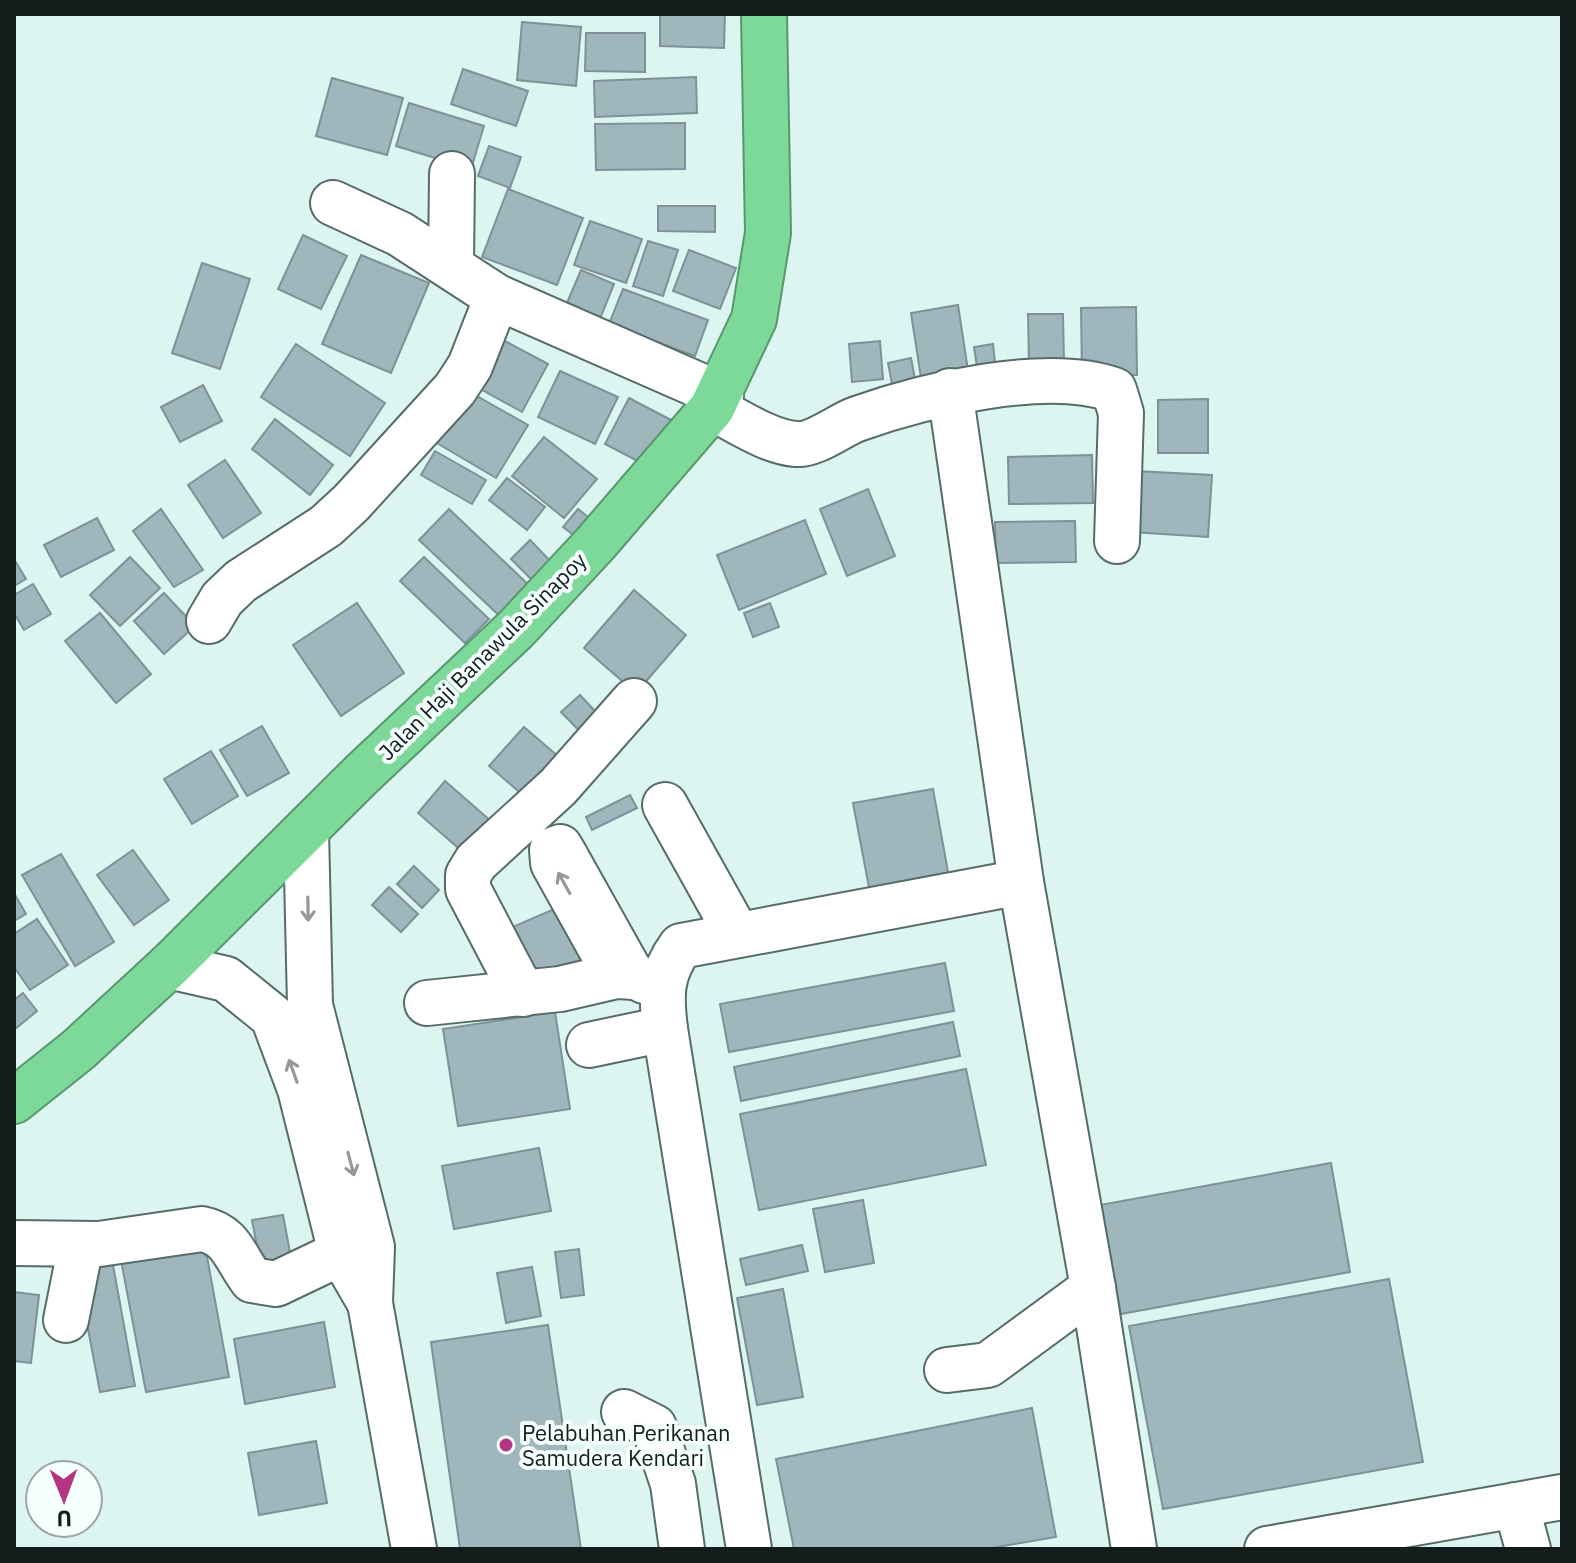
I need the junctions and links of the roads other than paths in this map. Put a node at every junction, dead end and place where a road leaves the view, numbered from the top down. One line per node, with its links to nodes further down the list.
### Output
1 (764, 14): 7 (highway, Jalan Haji Banawula Sinapoy)
2 (452, 174): 4 (street)
3 (333, 203): 4 (street)
4 (451, 265): 5 (street)
5 (497, 297): 7 (street); 9 (street)
6 (950, 391): 7 (street); 8 (street); 13 (street)
7 (716, 401): 12 (highway, Jalan Haji Banawula Sinapoy)
8 (1117, 541)
9 (209, 621)
10 (634, 701): 18 (street)
11 (665, 805): 15 (street)
12 (306, 831): 16 (highway, Jalan Haji Banawula Sinapoy); 24 (street, one-way to 24)
13 (1021, 882): 15 (street); 25 (street)
14 (599, 931): 17 (street)
15 (737, 934): 17 (street)
16 (169, 966): 21 (highway, Jalan Haji Banawula Sinapoy); 24 (street, one-way to 16)
17 (643, 993): 18 (street); 20 (street); 33 (street)
18 (523, 994): 19 (street)
19 (427, 1003)
20 (589, 1045)
21 (14, 1101)
22 (14, 1243): 23 (street)
23 (81, 1245): 24 (street); 26 (street)
24 (357, 1250): 31 (street)
25 (1093, 1288): 27 (street); 34 (street)
26 (66, 1320)
27 (947, 1370)
28 (624, 1412): 32 (street)
29 (1562, 1497): 30 (street)
30 (1516, 1505): 35 (street); 36 (street)
31 (414, 1549)
32 (682, 1549)
33 (749, 1549)
34 (1134, 1549)
35 (1267, 1549)
36 (1528, 1549)

